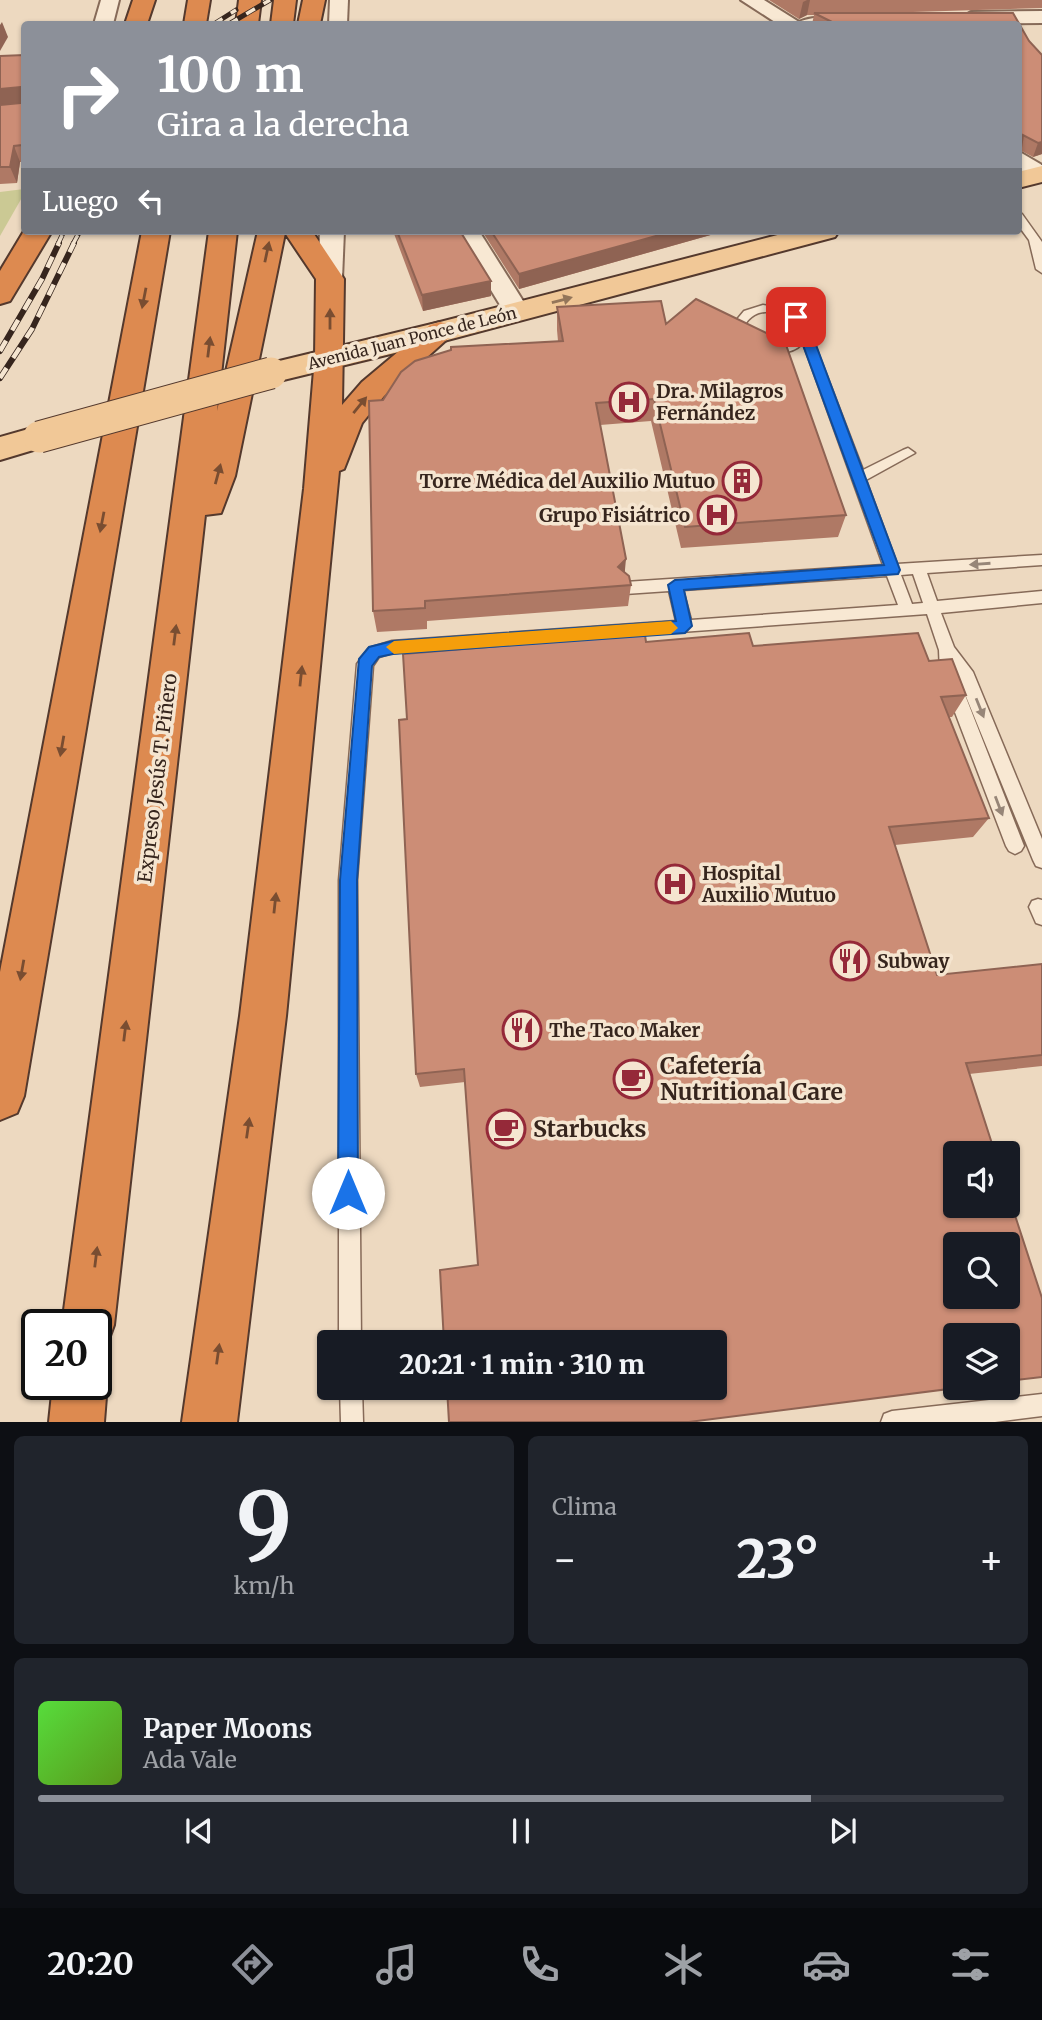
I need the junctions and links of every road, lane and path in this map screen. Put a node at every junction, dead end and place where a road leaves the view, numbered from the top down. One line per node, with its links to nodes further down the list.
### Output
1 (110, 0): 11 (street)
2 (144, 0): 12 (highway)
3 (199, 0): 13 (highway)
4 (250, 0): 14 (highway)
5 (285, 0): 15 (highway)
6 (314, 0): 16 (highway)
7 (339, 0): 17 (street)
8 (750, 0): 18 (street)
9 (959, 12): 10 (street)
10 (1042, 17)
11 (105, 21)
12 (137, 21)
13 (196, 21)
14 (247, 21)
15 (282, 21)
16 (310, 21)
17 (338, 21)
18 (786, 21)
19 (1022, 162): 20 (street)
20 (1034, 176)
21 (1022, 222): 31 (lane)
22 (26, 235): 34 (street)
23 (36, 235): 34 (highway)
24 (155, 235): 56 (highway, one-way to 56)
25 (222, 235): 46 (highway, Expreso Jesús T. Piñero, one-way to 25)
26 (288, 235): 46 (highway, one-way to 26)
27 (292, 235): 33 (highway)
28 (332, 235): 33 (street)
29 (469, 235): 35 (street)
30 (810, 235): 35 (main road, Avenida Juan Ponce de León, one-way to 30)
31 (1038, 246): 32 (lane)
32 (1042, 269)
33 (330, 279): 38 (highway, one-way to 33)
34 (8, 283)
35 (517, 312): 37 (main road, Avenida Juan Ponce de León)
36 (803, 329): 36 (lane); 41 (lane)
37 (440, 332): 38 (main road, Avenida Juan Ponce de León); 42 (highway, one-way to 37)
38 (330, 358): 39 (main road, Avenida Juan Ponce de León, bridge); 42 (highway)
39 (0, 449)
40 (908, 453): 41 (lane)
41 (859, 478): 45 (lane)
42 (321, 489): 63 (highway, one-way to 42)
43 (1042, 560): 44 (lane, one-way to 44)
44 (918, 568): 45 (lane); 50 (lane)
45 (893, 570): 47 (lane); 51 (lane)
46 (180, 585): 57 (highway, Expreso Jesús T. Piñero, one-way to 46)
47 (675, 585): 48 (lane); 52 (lane)
48 (625, 588)
49 (1042, 597): 50 (lane)
50 (933, 608): 51 (lane); 53 (lane)
51 (907, 610): 52 (lane)
52 (685, 626): 58 (lane)
53 (947, 650): 54 (lane, one-way to 54); 55 (lane, one-way to 55)
54 (1014, 846)
55 (1042, 860)
56 (0, 1096)
57 (90, 1309)
58 (350, 1330)
59 (78, 1400): 62 (highway)
60 (351, 1400): 64 (lane)
61 (1042, 1405): 65 (lane)
62 (76, 1422)
63 (209, 1422)
64 (352, 1422)
65 (892, 1422)

